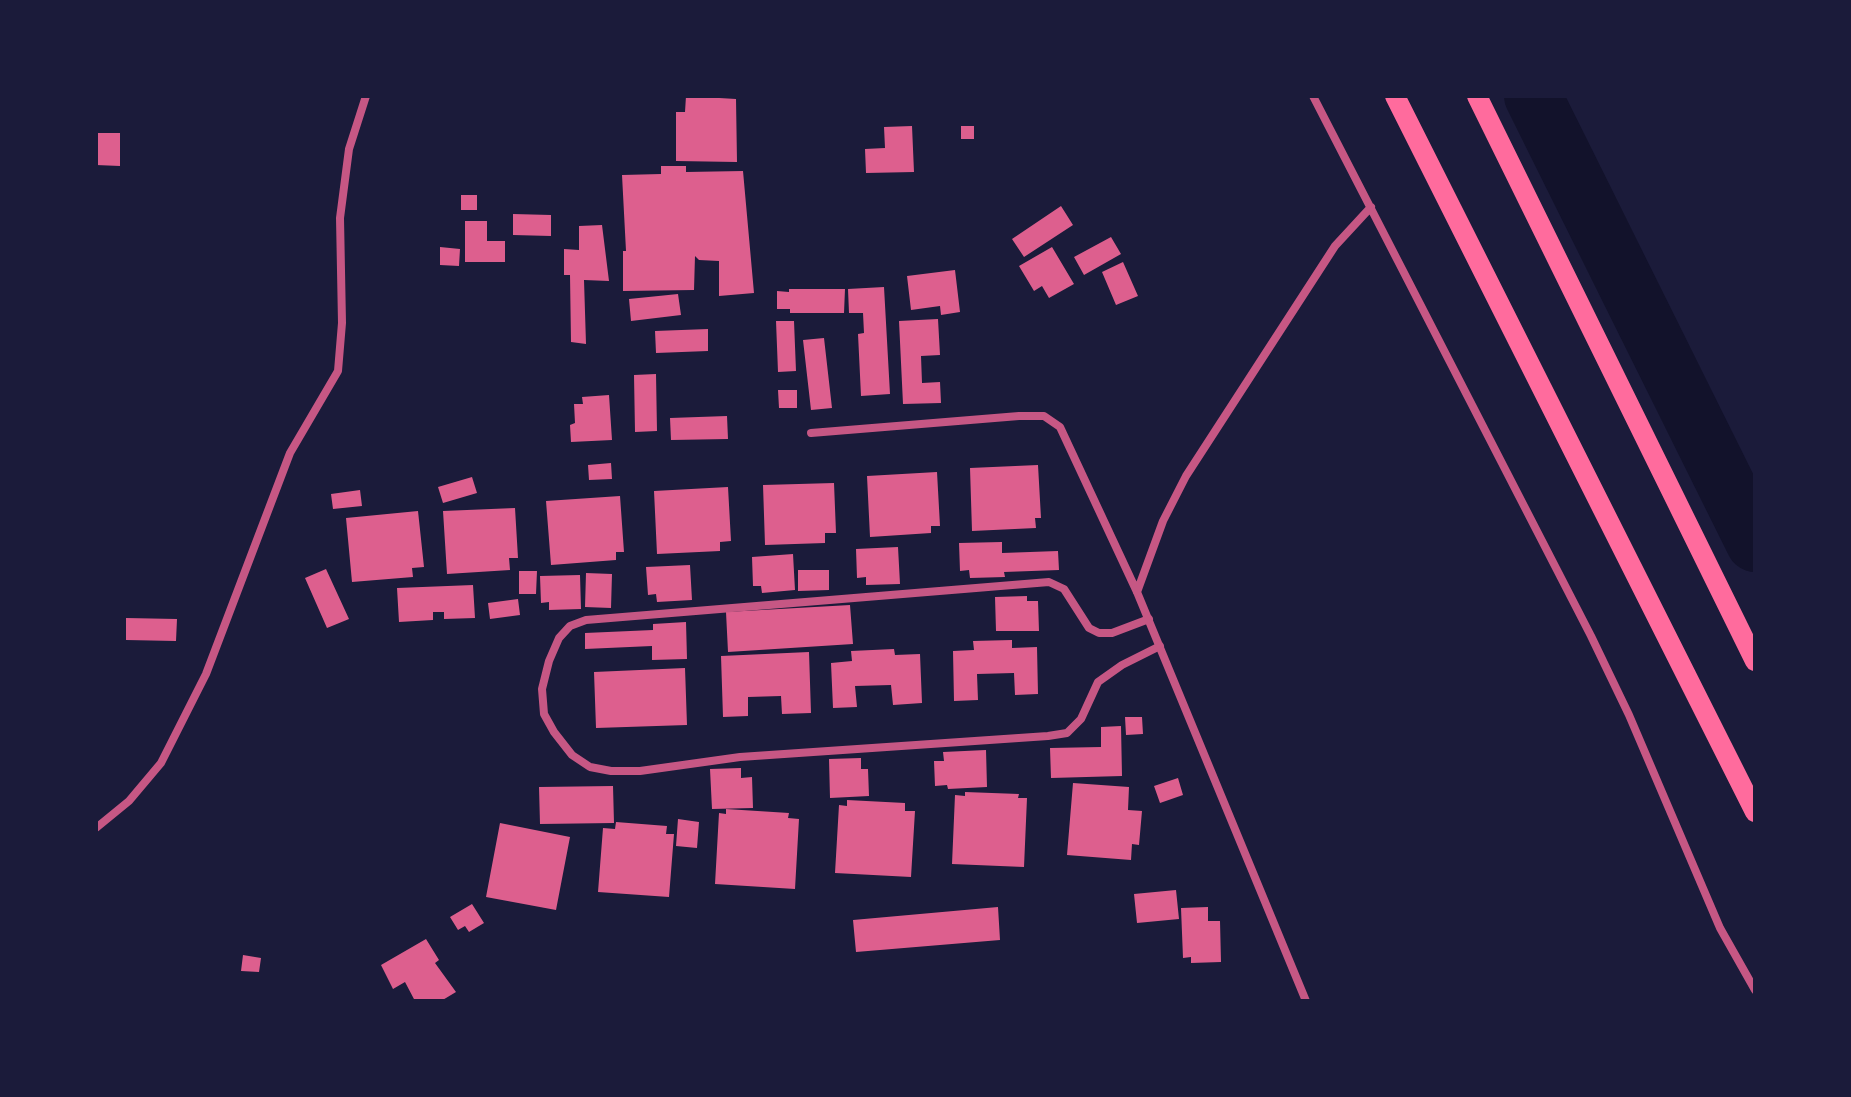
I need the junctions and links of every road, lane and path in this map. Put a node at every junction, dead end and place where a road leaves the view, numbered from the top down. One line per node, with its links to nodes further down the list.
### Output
1 (366, 96): 12 (street)
2 (1313, 96): 5 (street)
3 (1395, 96): 11 (main road)
4 (1477, 96): 10 (main road)
5 (1371, 207): 7 (street); 13 (street)
6 (811, 433): 7 (street)
7 (1137, 592): 8 (street)
8 (1149, 619): 9 (street); 9 (street)
9 (1160, 646): 14 (street)
10 (1755, 661)
11 (1755, 812)
12 (96, 828)
13 (1755, 990)
14 (1306, 1001)

